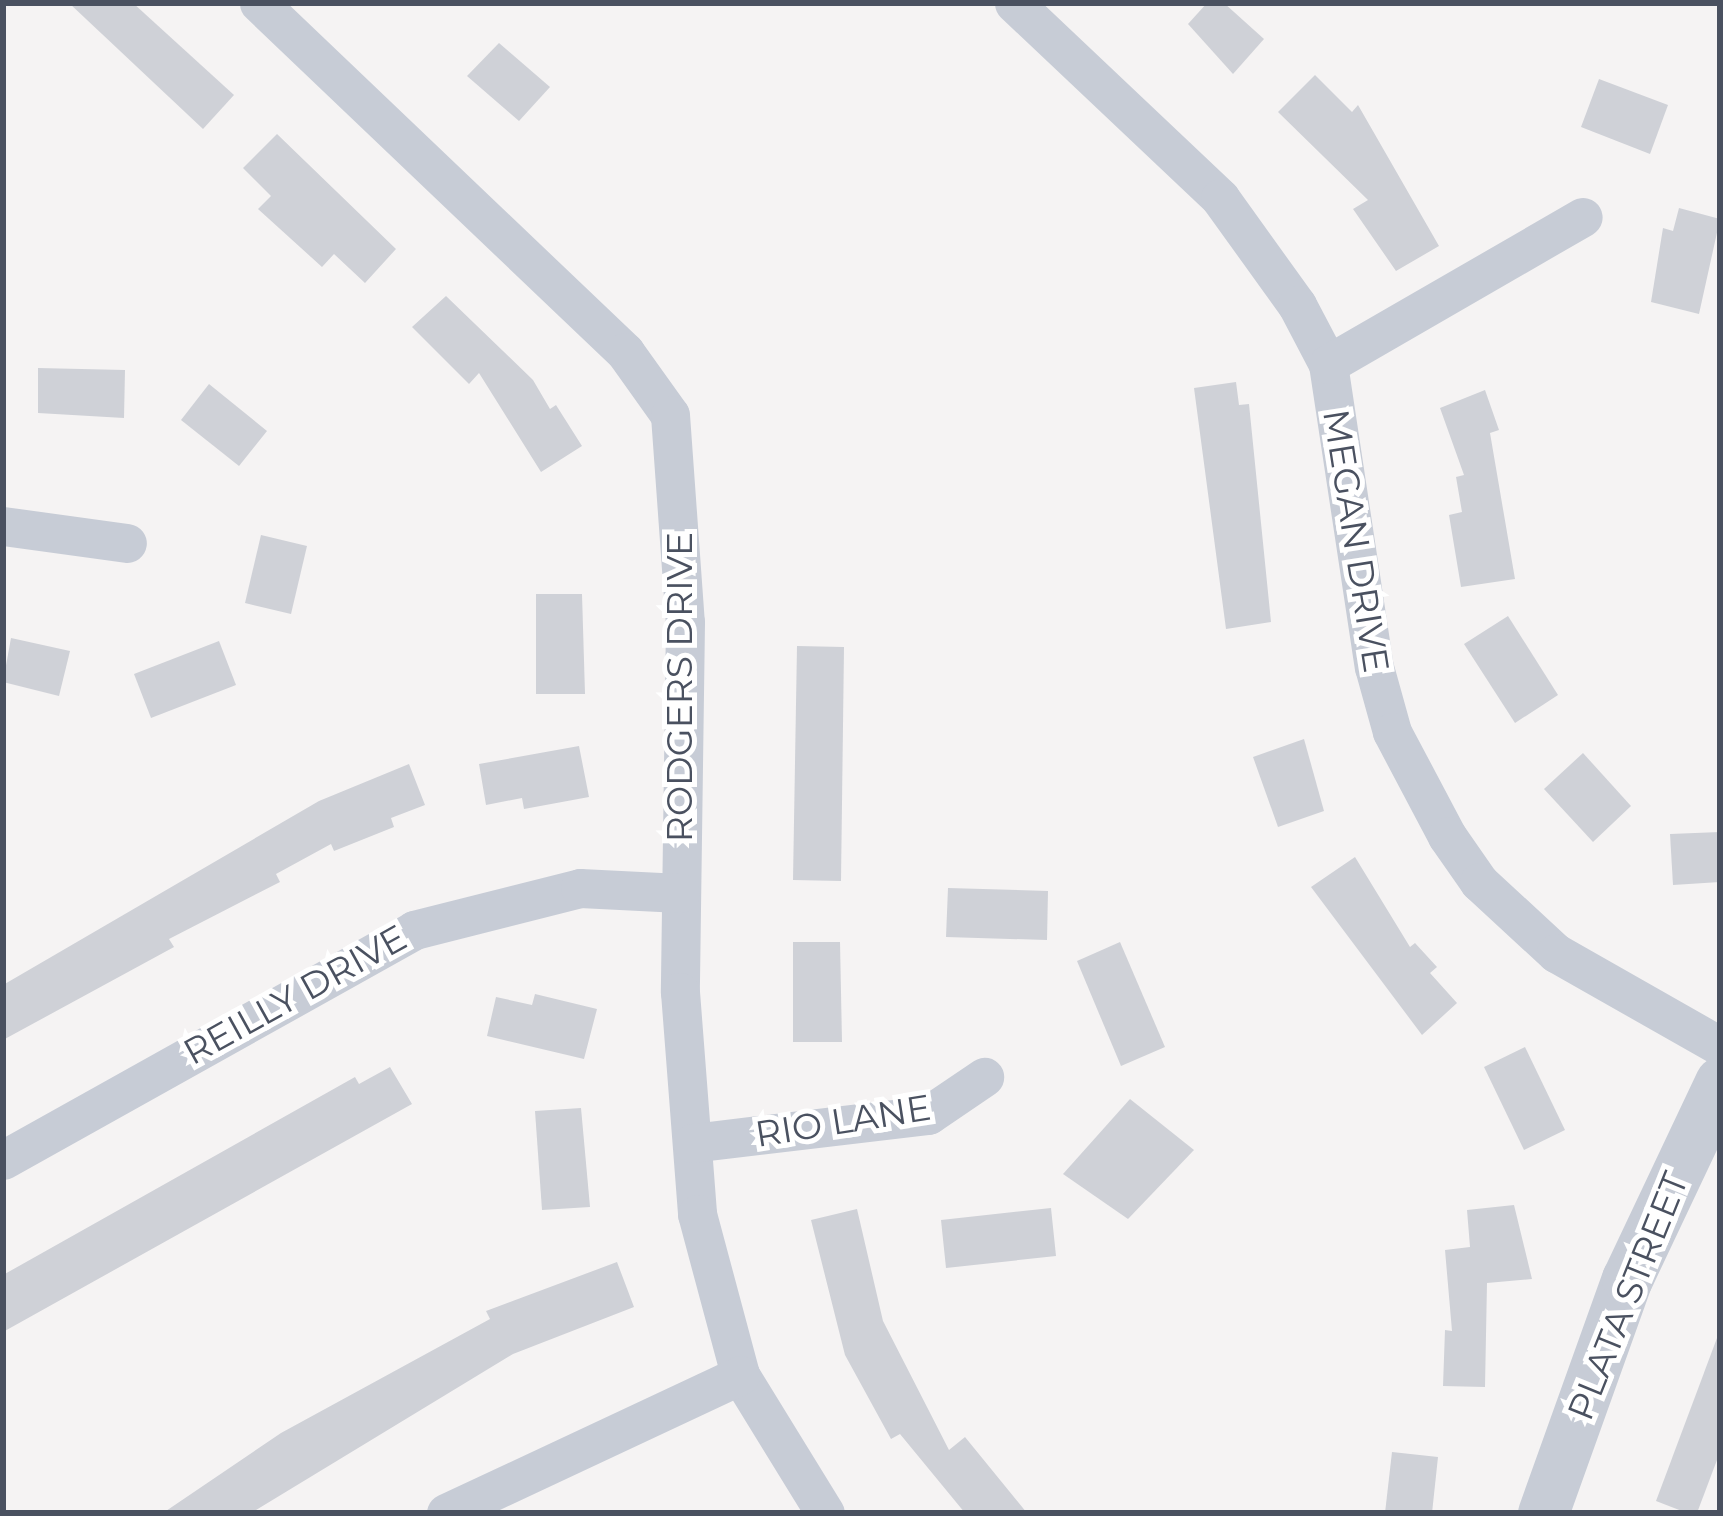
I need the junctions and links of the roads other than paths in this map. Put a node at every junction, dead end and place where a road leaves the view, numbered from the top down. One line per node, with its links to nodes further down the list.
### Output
1 (259, 3): 7 (street, RODGERS DRIVE)
2 (1014, 3): 4 (street, MEGAN DRIVE)
3 (1583, 217): 4 (street)
4 (1328, 364): 8 (street, MEGAN DRIVE)
5 (3, 526): 6 (street)
6 (128, 543)
7 (680, 893): 11 (street, RODGERS DRIVE); 12 (street, REILLY DRIVE)
8 (1720, 1046)
9 (984, 1077): 11 (street, RIO LANE)
10 (1720, 1082): 16 (street, PLATA STREET)
11 (692, 1143): 13 (street, RODGERS DRIVE)
12 (3, 1160)
13 (740, 1375): 14 (street); 15 (street, RODGERS DRIVE)
14 (446, 1513)
15 (824, 1513)
16 (1543, 1513)

